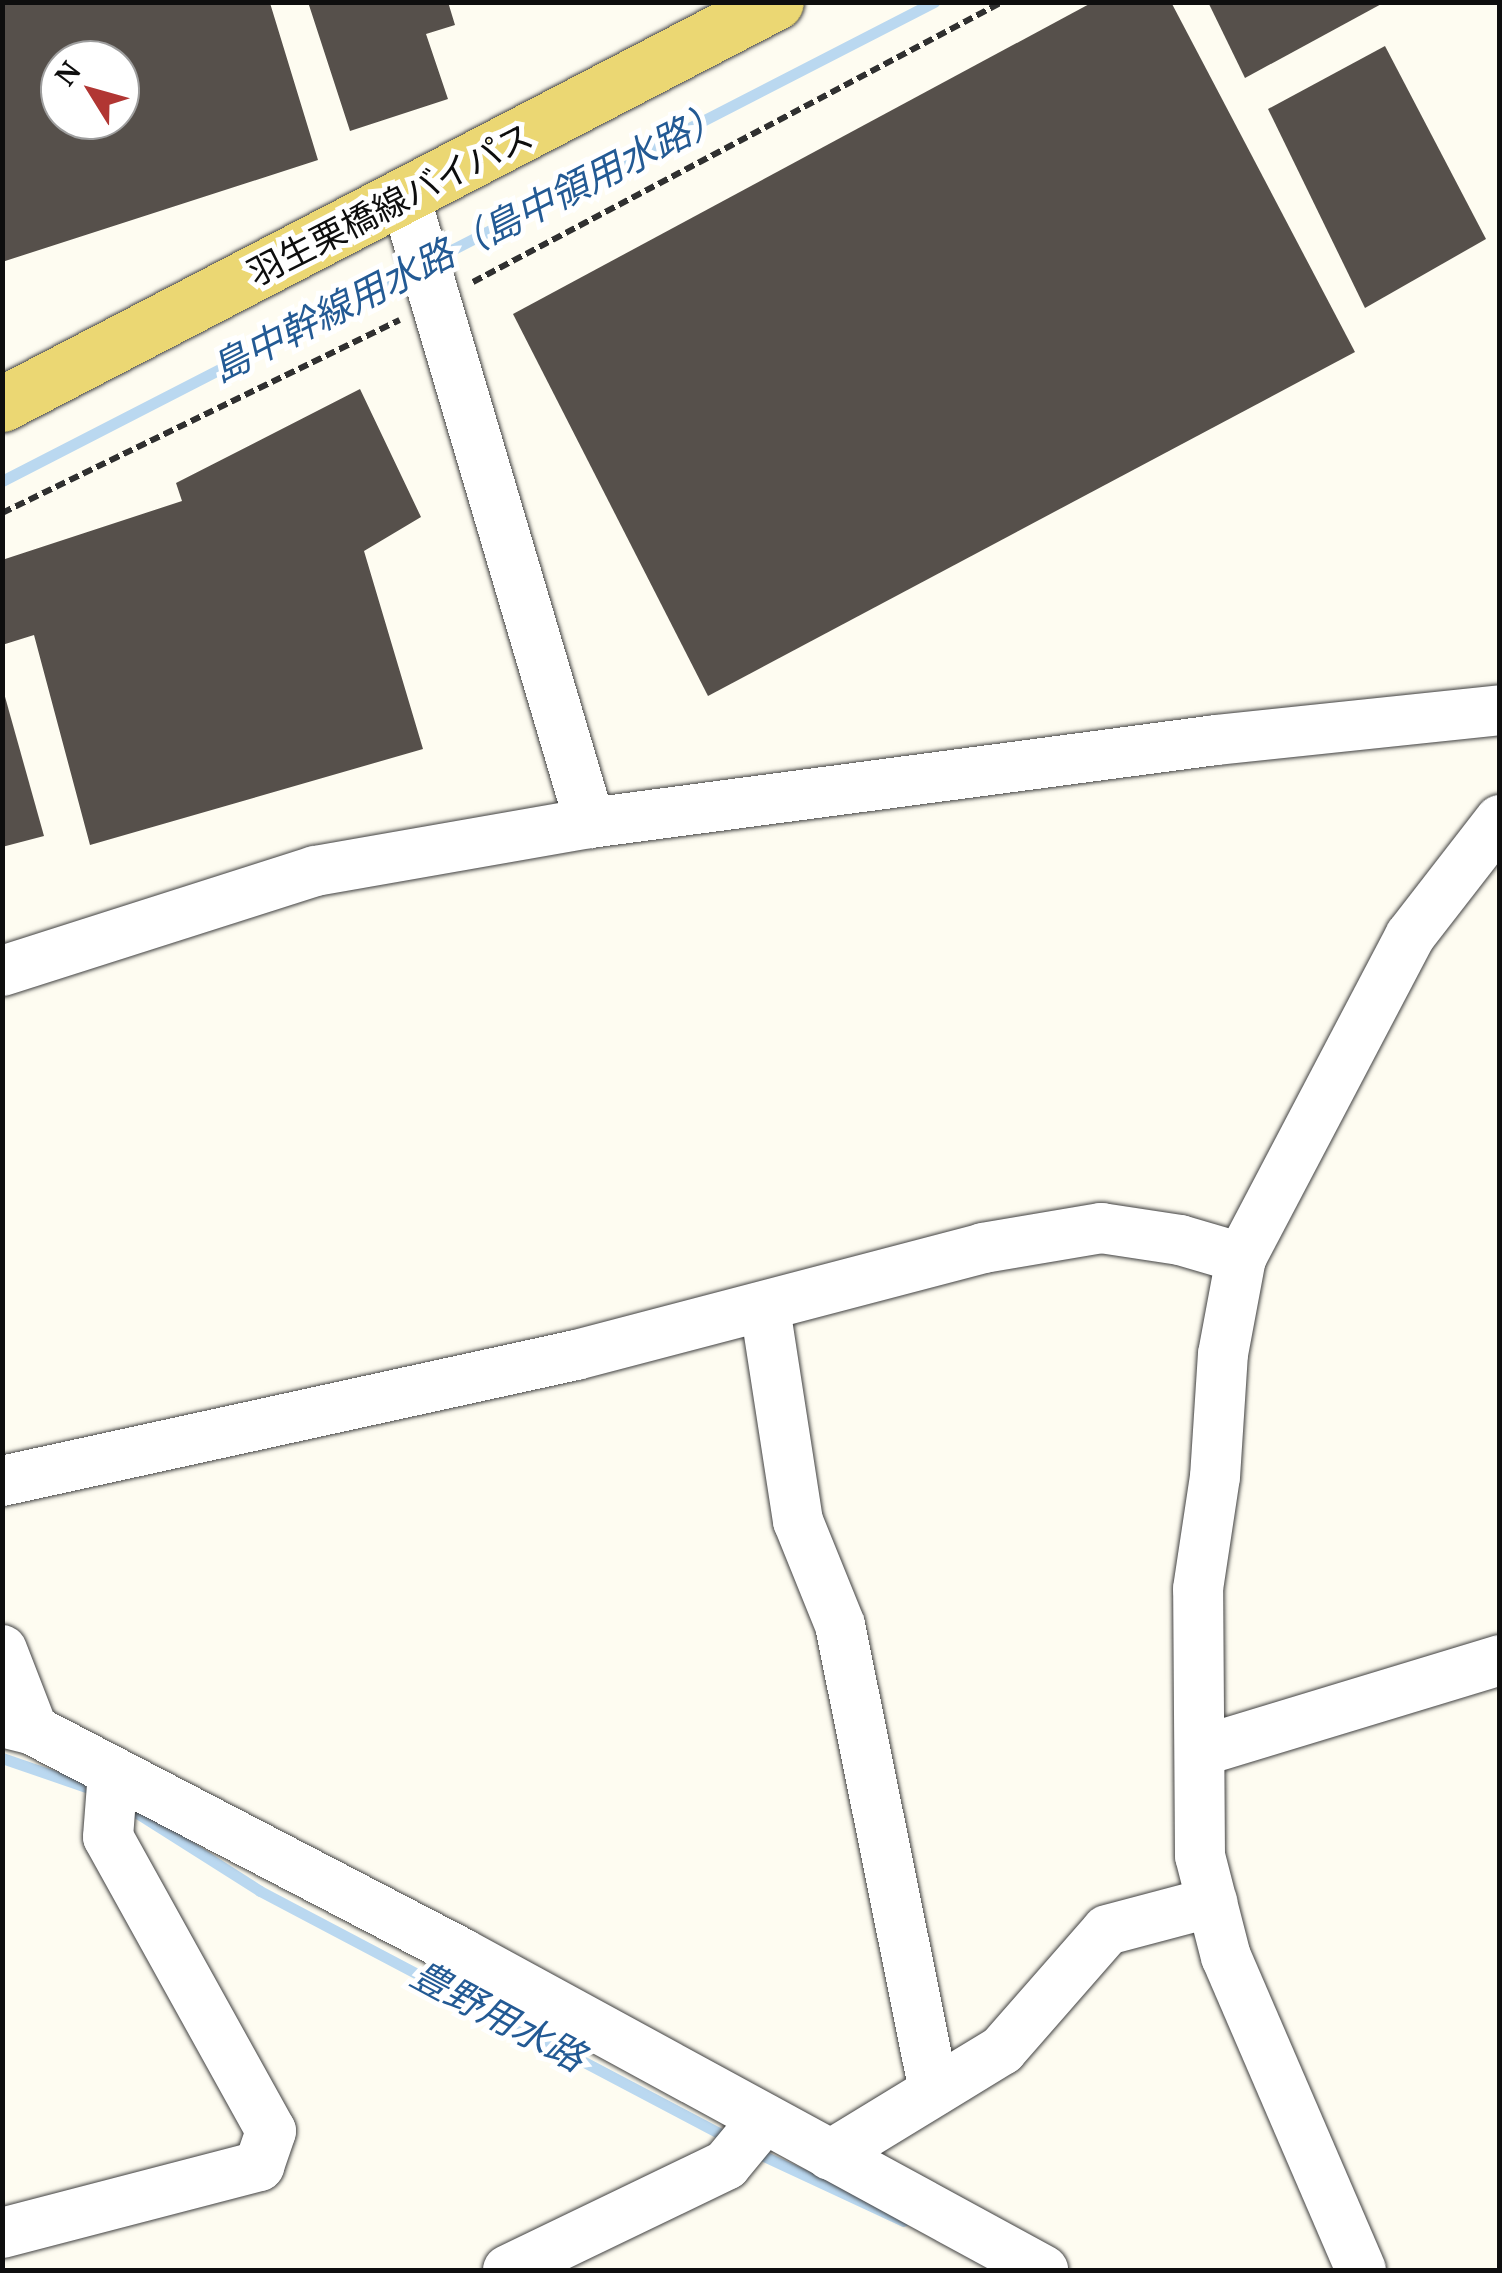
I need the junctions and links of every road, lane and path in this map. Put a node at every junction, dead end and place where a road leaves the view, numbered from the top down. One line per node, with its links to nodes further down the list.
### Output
1 (776, 2): 3 (main road, 羽生栗橋線バイパス)
2 (1002, 2): 4 (path)
3 (405, 197): 4 (street); 5 (main road, 羽生栗橋線バイパス)
4 (436, 302): 6 (path); 9 (street)
5 (2, 404)
6 (2, 513)
7 (1500, 710): 9 (street)
8 (1500, 820): 11 (street)
9 (590, 824): 10 (street)
10 (2, 971)
11 (1241, 1258): 12 (street); 17 (street)
12 (766, 1308): 13 (street); 20 (street)
13 (2, 1481)
14 (2, 1650): 16 (street)
15 (1500, 1660): 17 (street)
16 (18, 1726): 18 (street)
17 (1201, 1751): 19 (street)
18 (113, 1772): 21 (street); 24 (street)
19 (1212, 1902): 20 (street); 28 (street)
20 (934, 2091): 22 (street)
21 (761, 2122): 22 (street); 25 (street)
22 (830, 2154): 23 (street)
23 (953, 2222): 26 (street); 27 (street)
24 (2, 2232)
25 (508, 2270)
26 (960, 2270)
27 (1043, 2270)
28 (1361, 2270)

